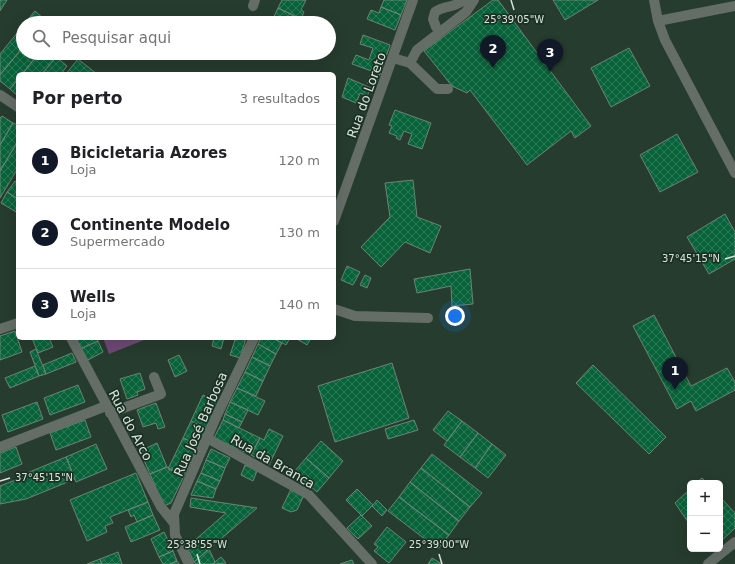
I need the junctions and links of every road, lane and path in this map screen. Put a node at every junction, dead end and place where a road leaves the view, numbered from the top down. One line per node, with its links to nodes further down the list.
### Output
1 (414, 0): 8 (street, Rua do Loreto)
2 (463, 0): 7 (street)
3 (474, 0): 9 (street)
4 (654, 0): 6 (street)
5 (735, 6): 6 (street)
6 (658, 21): 13 (street)
7 (436, 27)
8 (393, 58): 9 (street); 14 (street, Rua do Loreto)
9 (410, 63): 10 (street)
10 (448, 89)
11 (0, 95): 12 (street)
12 (16, 106)
13 (735, 173)
14 (336, 215)
15 (336, 309): 16 (street)
16 (428, 318)
17 (16, 324): 18 (street)
18 (0, 329)
19 (71, 340): 22 (street, Rua do Arco)
20 (253, 340): 23 (street, Rua José Barbosa)
21 (154, 377): 22 (street)
22 (108, 410): 24 (street); 25 (street, Rua do Arco)
23 (207, 438): 25 (street, Rua José Barbosa); 28 (street, Rua da Branca)
24 (0, 447)
25 (173, 522): 27 (street)
26 (735, 542): 29 (street)
27 (190, 564)
28 (372, 564)
29 (708, 564)

